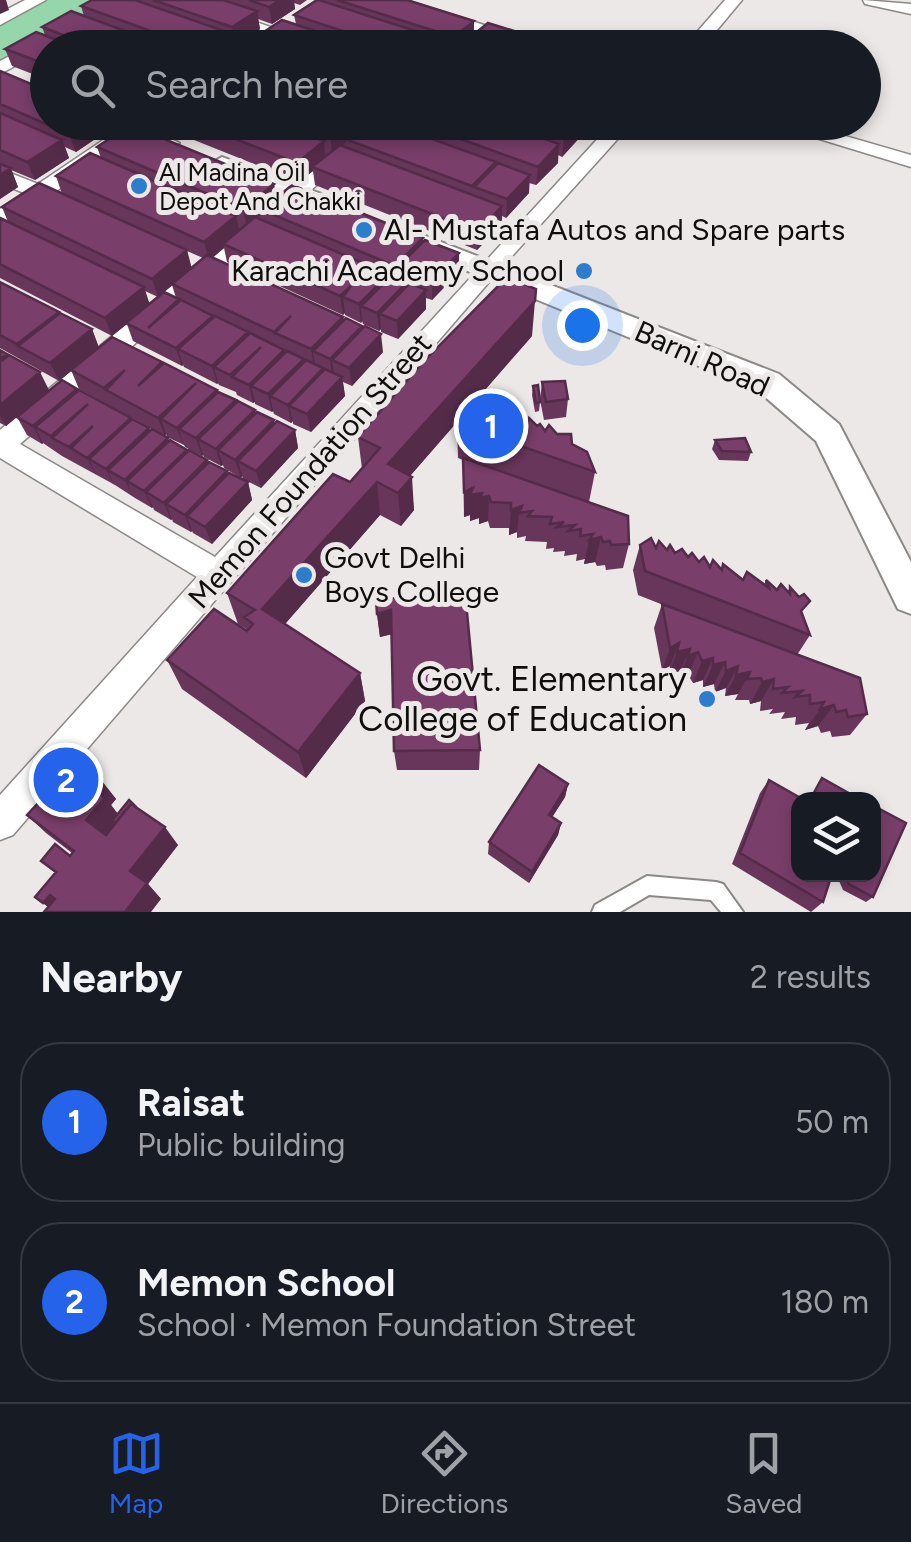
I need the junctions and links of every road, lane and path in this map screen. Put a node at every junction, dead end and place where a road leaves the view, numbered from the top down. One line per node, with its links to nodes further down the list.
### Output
1 (176, 0): 9 (street)
2 (387, 0): 12 (street)
3 (734, 0): 13 (street)
4 (871, 0): 7 (street)
5 (0, 1): 6 (street)
6 (30, 4): 8 (street)
7 (911, 10)
8 (0, 20)
9 (285, 27): 10 (street); 11 (street)
10 (281, 30)
11 (290, 30)
12 (491, 30)
13 (708, 30)
14 (30, 57): 15 (street)
15 (5, 76)
16 (111, 140): 24 (street)
17 (168, 140): 23 (street)
18 (366, 140): 23 (street)
19 (598, 140): 29 (street, Memon Foundation Street)
20 (835, 140): 21 (street)
21 (911, 162)
22 (0, 175): 24 (street)
23 (296, 192): 25 (street); 30 (street)
24 (39, 193): 26 (street); 27 (street)
25 (348, 213)
26 (90, 215)
27 (0, 219)
28 (383, 227): 29 (street, Barni Road)
29 (488, 269): 31 (street, Memon Foundation Street); 32 (street, Barni Road)
30 (0, 445): 31 (street)
31 (219, 574): 33 (street, Memon Foundation Street)
32 (911, 598)
33 (0, 822)
34 (602, 912): 35 (lane)
35 (733, 912)

